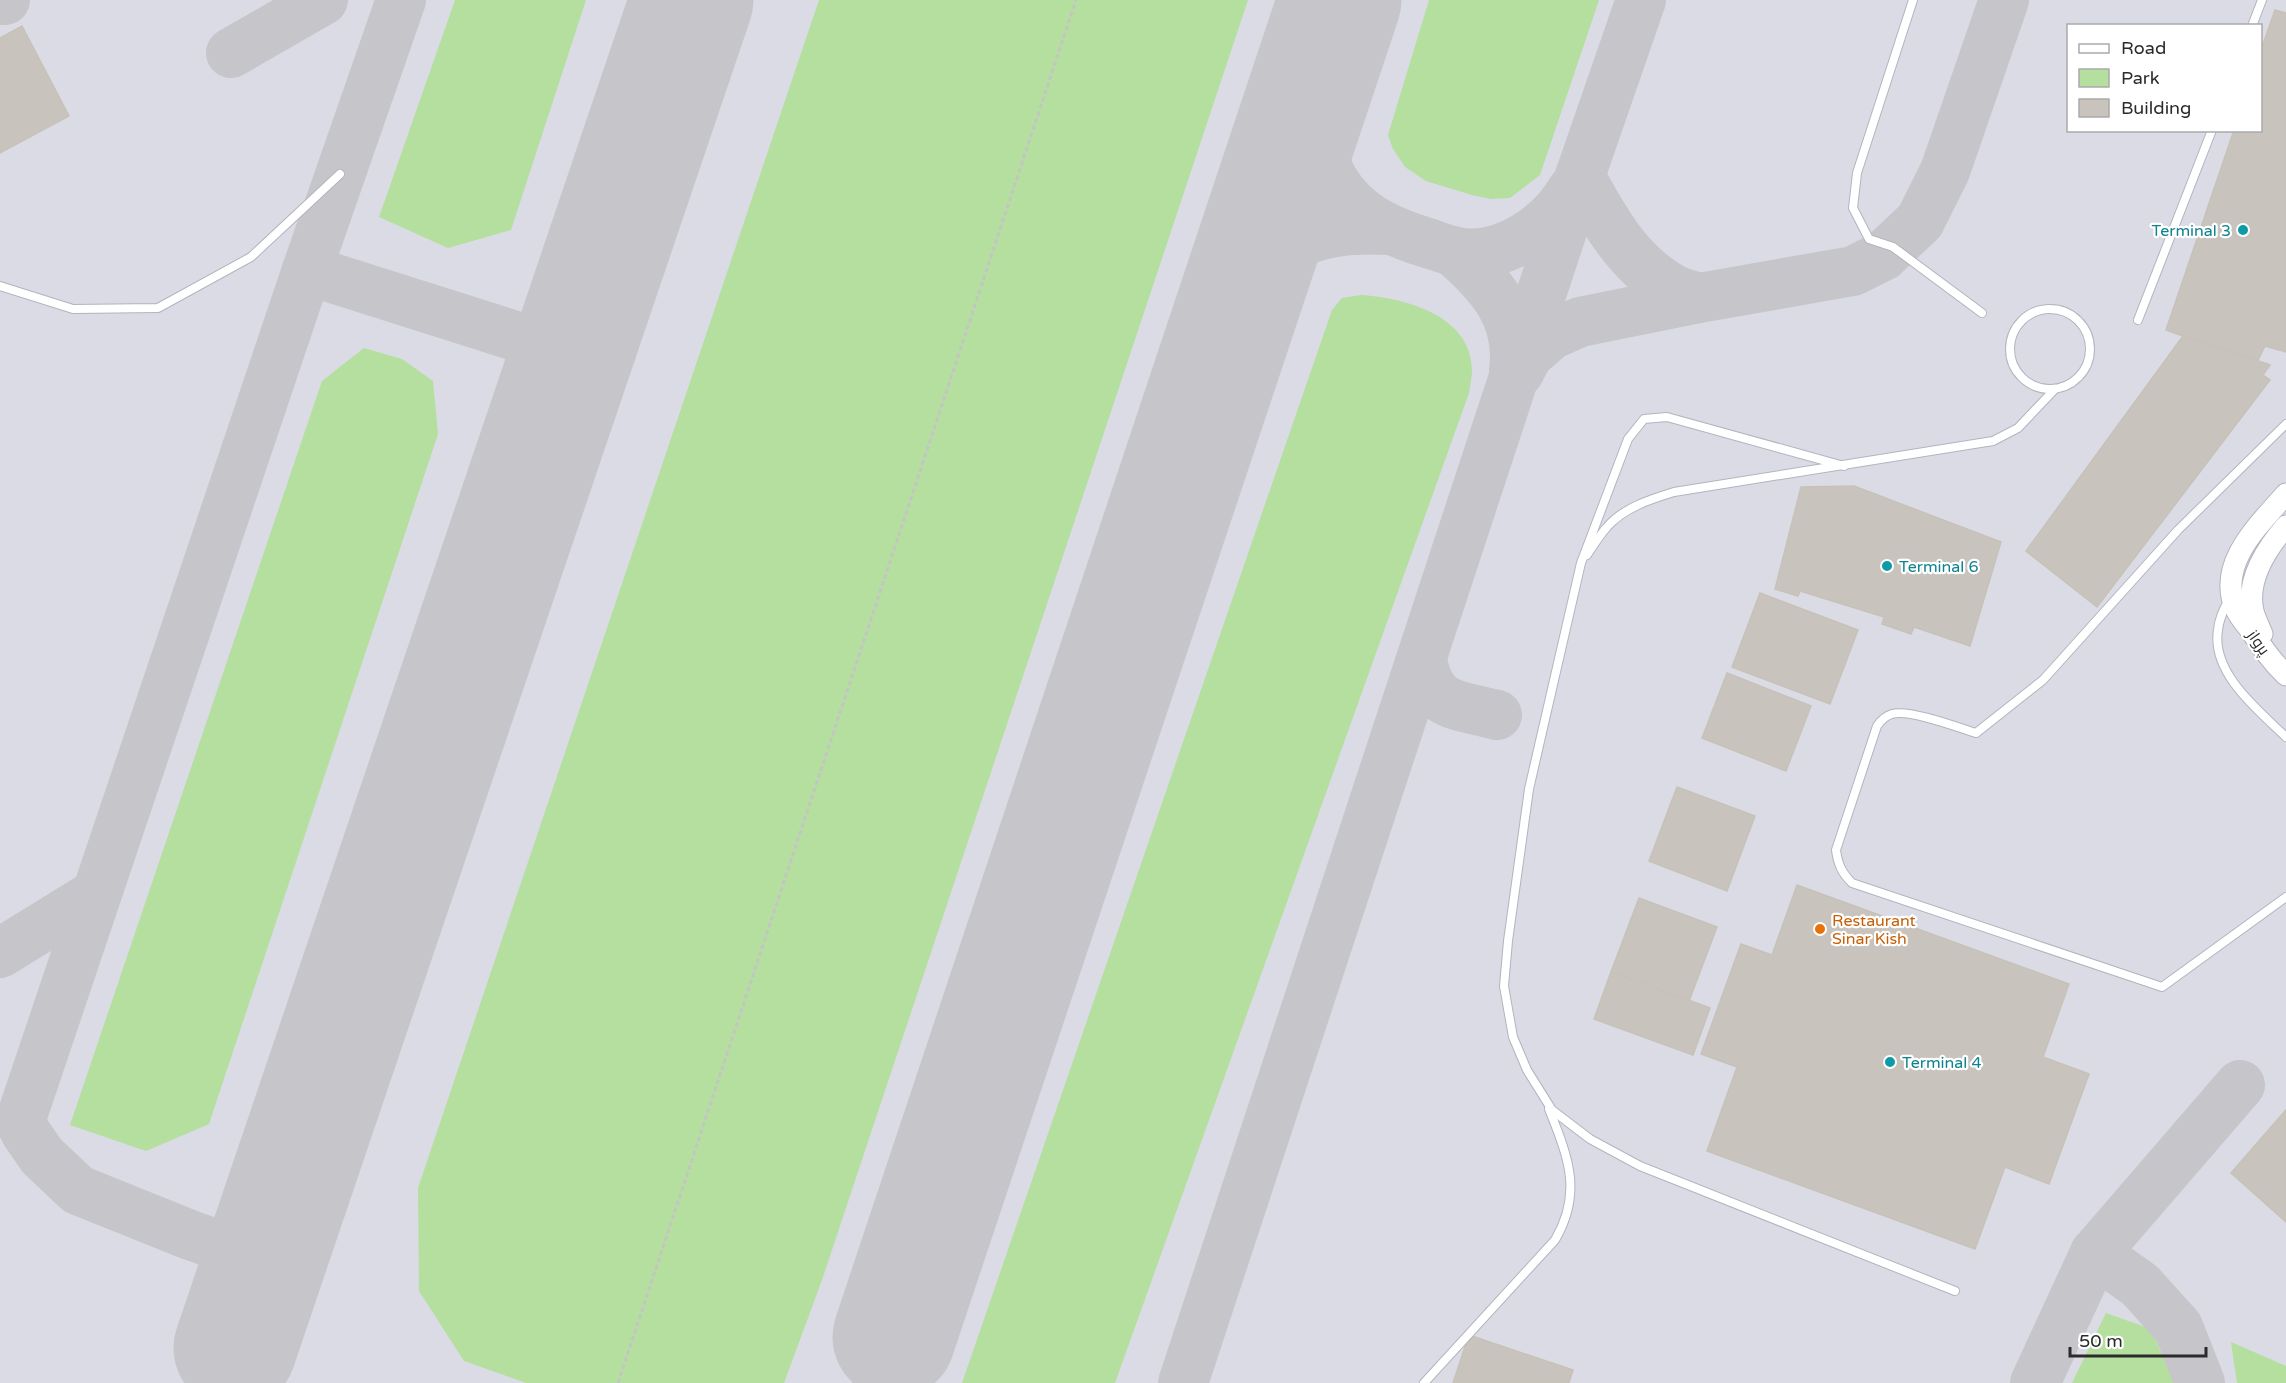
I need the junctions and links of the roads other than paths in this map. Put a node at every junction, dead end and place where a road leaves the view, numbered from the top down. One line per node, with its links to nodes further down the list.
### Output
1 (1913, 0): 7 (lane)
2 (2262, 0): 3 (lane)
3 (2253, 24)
4 (2210, 132): 8 (lane)
5 (340, 174): 6 (lane)
6 (0, 286)
7 (1982, 313)
8 (2138, 320)
9 (2055, 389): 9 (lane); 11 (lane)
10 (2286, 424): 18 (lane)
11 (1844, 466): 14 (lane); 14 (lane)
12 (2286, 494): 15 (main road)
13 (2286, 526): 16 (main road, پرواز)
14 (1581, 563): 19 (lane)
15 (2231, 595): 16 (main road, پرواز); 17 (lane)
16 (2279, 669)
17 (2286, 737)
18 (2286, 897)
19 (1546, 1102): 20 (lane); 21 (lane)
20 (1955, 1291)
21 (1424, 1383)

